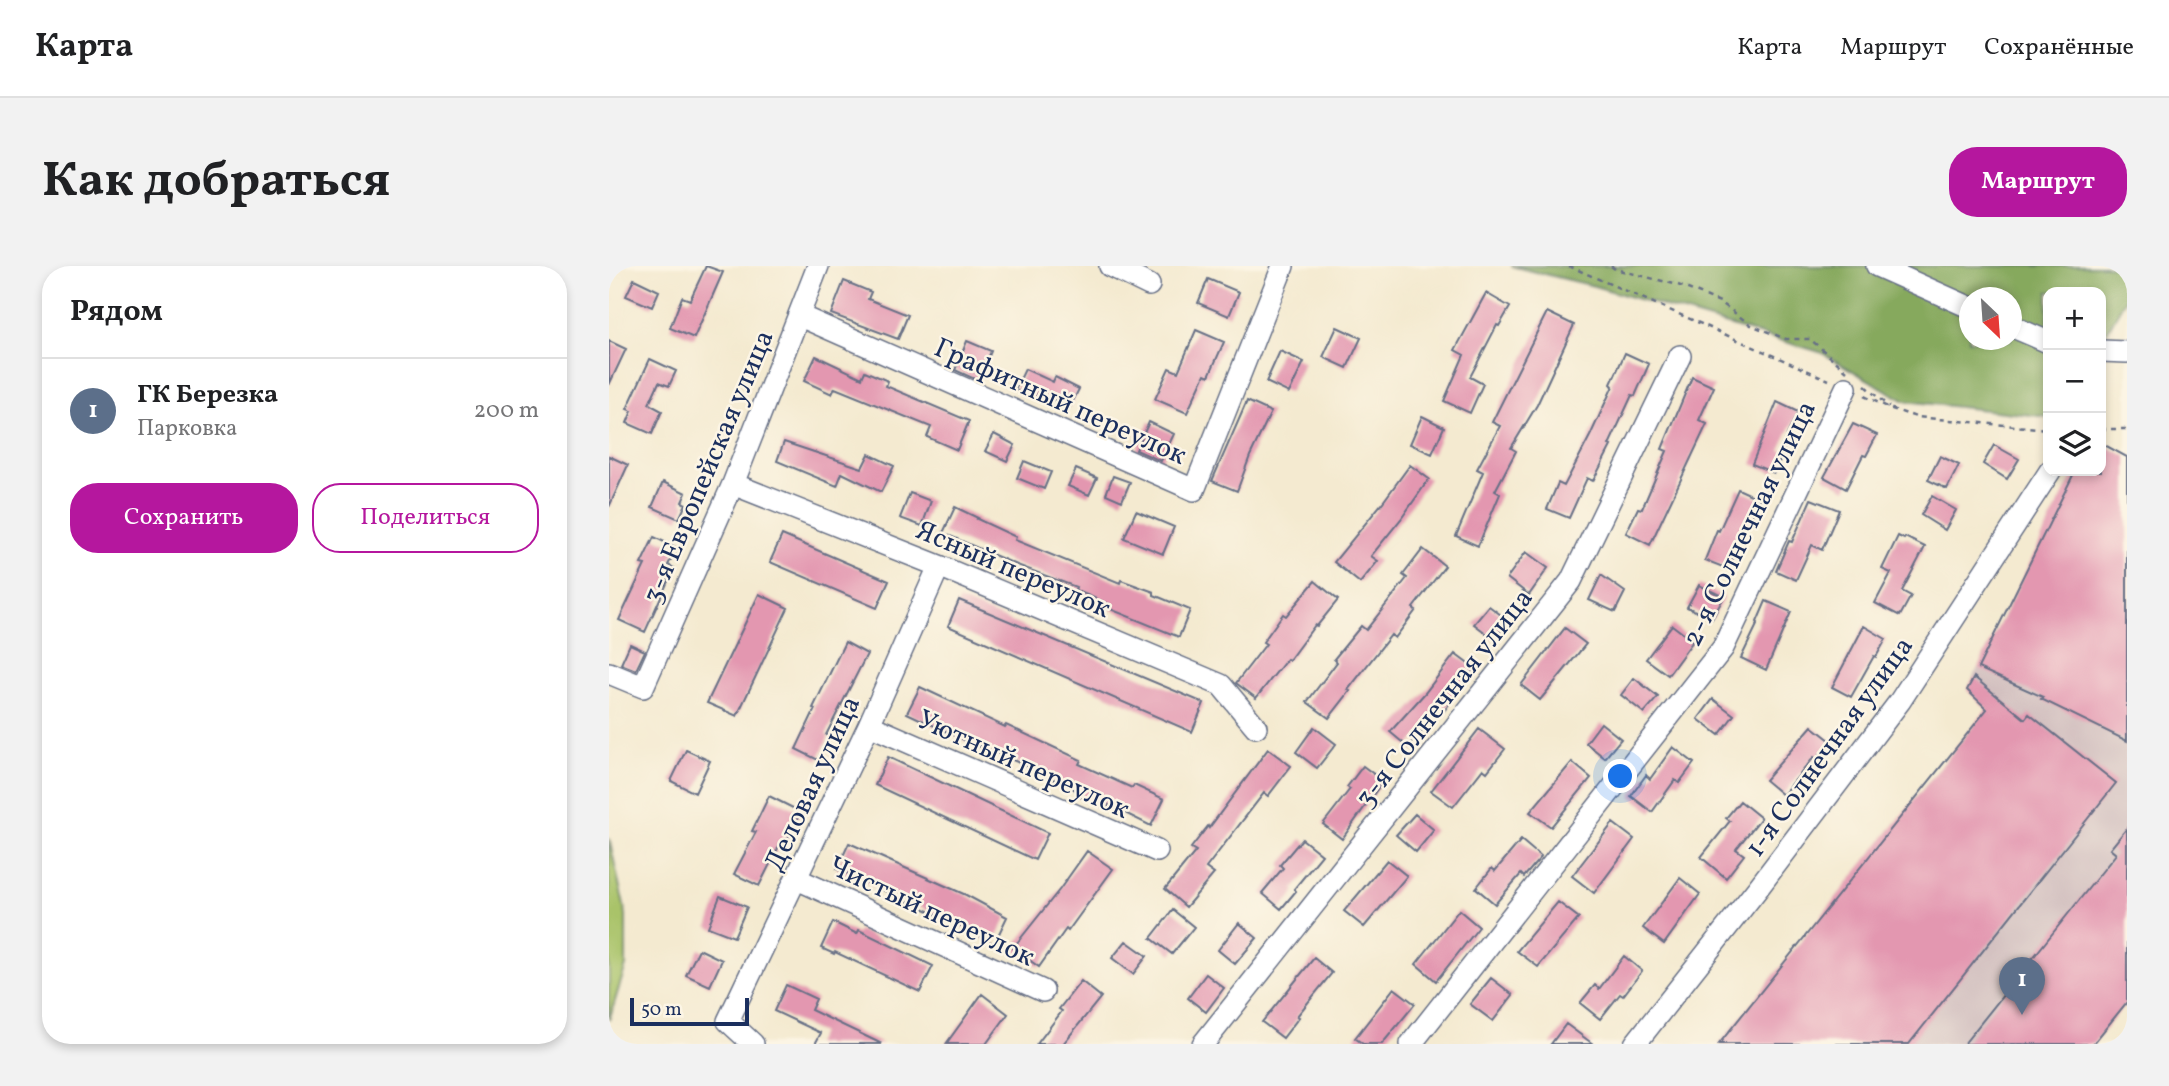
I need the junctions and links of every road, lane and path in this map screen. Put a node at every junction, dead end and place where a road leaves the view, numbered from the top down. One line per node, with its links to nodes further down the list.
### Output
1 (818, 266): 9 (street, 3-я Европейская улица)
2 (1109, 266): 7 (street)
3 (1283, 266): 9 (street, Графитный переулок)
4 (1569, 266): 15 (path)
5 (1611, 266): 15 (path)
6 (1877, 266): 8 (street)
7 (1149, 285)
8 (1959, 303)
9 (800, 316): 21 (street, 3-я Европейская улица)
10 (2022, 331): 11 (street)
11 (2043, 340)
12 (2106, 351): 13 (street)
13 (2127, 352)
14 (1680, 356): 30 (street, 3-я Солнечная улица)
15 (1854, 383): 16 (path); 16 (path); 31 (street, 2-я Солнечная улица)
16 (1892, 410): 17 (path)
17 (2043, 429)
18 (2106, 429): 19 (path)
19 (2127, 429)
20 (2047, 476): 32 (street, 1-я Солнечная улица)
21 (733, 484): 22 (street, Ясный переулок); 23 (street, 3-я Европейская улица)
22 (939, 566): 24 (street, Деловая улица); 25 (street, Ясный переулок)
23 (609, 673)
24 (869, 725): 26 (street, Уютный переулок); 27 (street, Деловая улица)
25 (1256, 727)
26 (1157, 851)
27 (797, 879): 28 (street, Чистый переулок); 29 (street, Деловая улица)
28 (1043, 991)
29 (753, 1044)
30 (1203, 1044)
31 (1411, 1044)
32 (1635, 1044)

